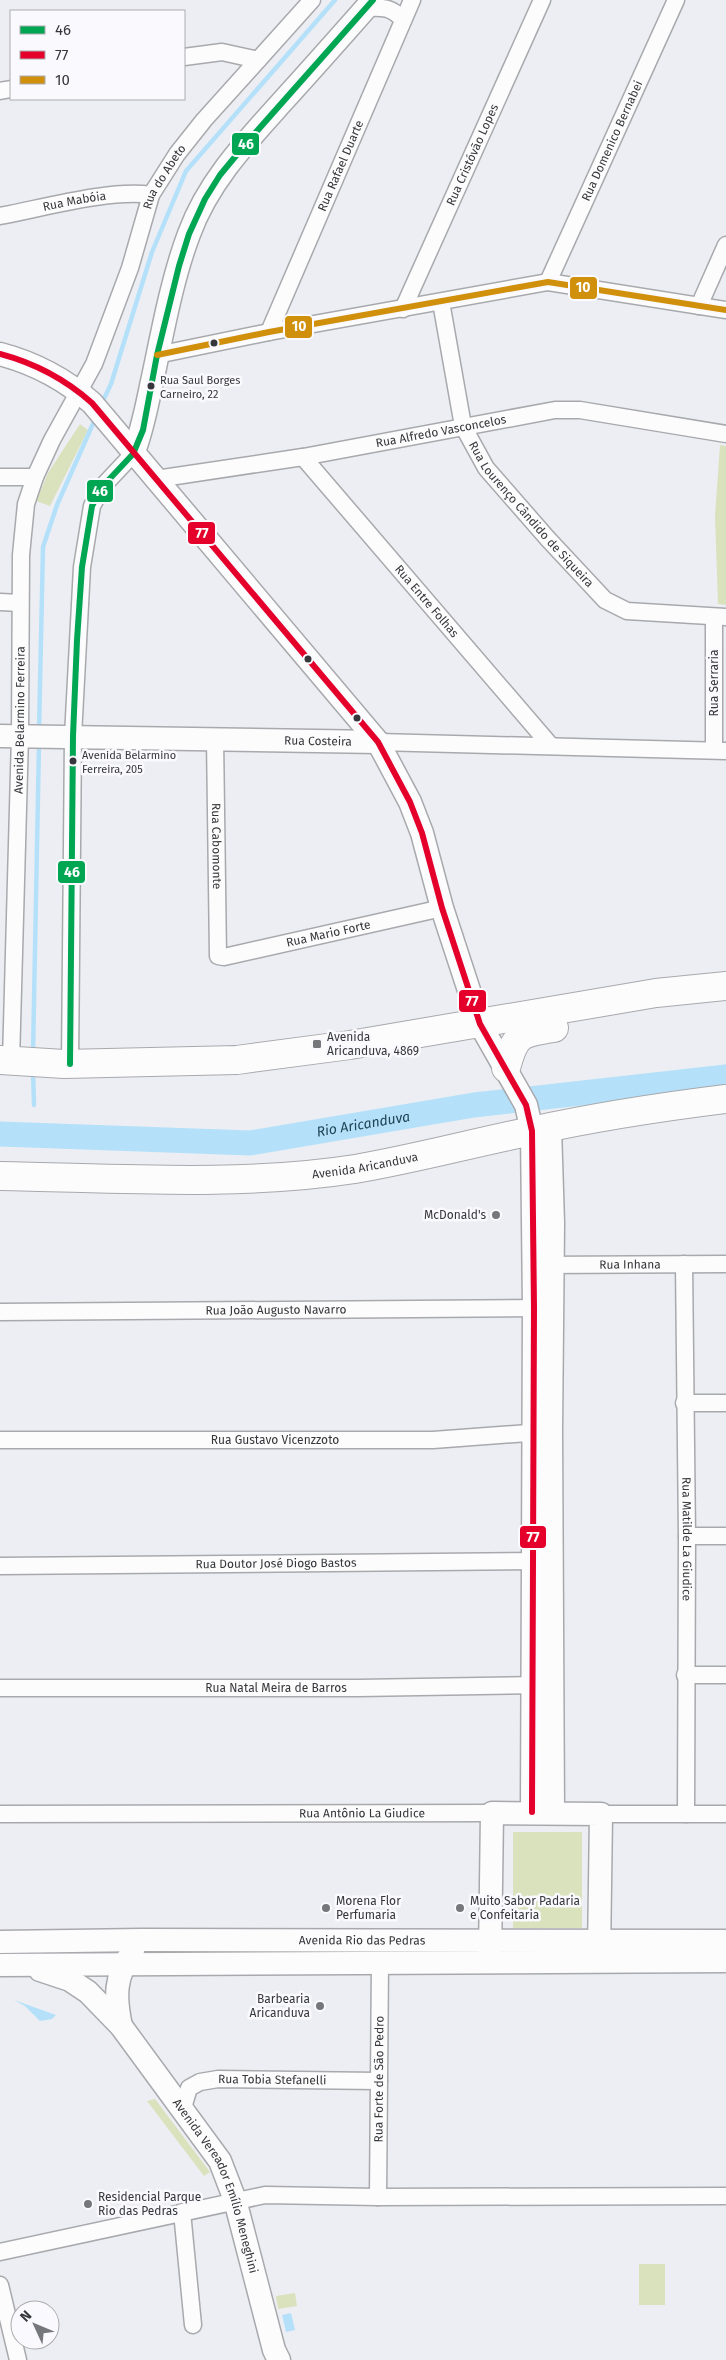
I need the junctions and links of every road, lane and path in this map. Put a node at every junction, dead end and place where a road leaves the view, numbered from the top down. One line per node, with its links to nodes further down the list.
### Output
1 (312, 0): 8 (street, Rua do Abeto)
2 (412, 0): 6 (street, Rua Rafael Duarte)
3 (542, 0): 15 (street, Rua Cristóvão Lopes)
4 (676, 0): 12 (street, Rua Domenico Bernabei)
5 (369, 4): 6 (street); 19 (street)
6 (403, 20): 17 (street, Rua Rafael Duarte)
7 (185, 57): 8 (street)
8 (258, 60): 9 (street, Rua do Abeto)
9 (151, 195): 10 (street, Rua Mabóia); 20 (street, Rua do Abeto)
10 (0, 216)
11 (726, 245): 14 (street)
12 (548, 282): 13 (street); 14 (street)
13 (441, 302): 15 (street); 21 (street, Rua Lourenço Cândido de Siqueira)
14 (699, 306): 16 (street)
15 (403, 309): 17 (street)
16 (726, 310)
17 (269, 332): 19 (street)
18 (0, 354): 20 (street)
19 (157, 355): 23 (street)
20 (86, 398): 23 (street); 26 (street, Avenida Belarmino Ferreira)
21 (463, 426): 22 (street, Rua Alfredo Vasconcelos); 24 (street, Rua Alfredo Vasconcelos); 30 (street, Rua Lourenço Cândido de Siqueira)
22 (726, 434)
23 (133, 454): 27 (street); 32 (street)
24 (303, 457): 27 (street, Rua Alfredo Vasconcelos); 35 (street, Rua Entre Folhas)
25 (0, 477): 26 (street)
26 (35, 478): 29 (street, Avenida Belarmino Ferreira)
27 (156, 479): 34 (street)
28 (0, 602): 29 (street)
29 (20, 603): 31 (street, Avenida Belarmino Ferreira)
30 (720, 617): 36 (street, Rua Serraria)
31 (18, 736): 32 (street, Rua Costeira); 37 (street, Avenida Belarmino Ferreira)
32 (67, 736): 33 (street, Rua Costeira); 45 (street)
33 (215, 738): 34 (street, Rua Costeira); 39 (street, Rua Cabomonte)
34 (378, 742): 35 (street, Rua Costeira); 38 (street)
35 (550, 746): 36 (street, Rua Costeira)
36 (720, 751)
37 (8, 865): 40 (street, Avenida Belarmino Ferreira)
38 (442, 908): 39 (street, Rua Mario Forte); 43 (street)
39 (216, 954)
40 (6, 986): 44 (street, Avenida Belarmino Ferreira)
41 (726, 986): 42 (highway)
42 (656, 994): 43 (highway); 43 (highway)
43 (493, 1046): 45 (highway); 47 (street)
44 (9, 1061): 45 (highway)
45 (67, 1064)
46 (726, 1098): 47 (highway, Avenida Aricanduva)
47 (541, 1129): 48 (highway, Avenida Aricanduva); 51 (street)
48 (0, 1176)
49 (684, 1264): 50 (street, Rua Inhana); 51 (street, Rua Inhana); 55 (street, Rua Matilde La Giudice)
50 (726, 1264)
51 (543, 1265): 52 (street)
52 (543, 1308): 53 (street, Rua João Augusto Navarro); 56 (street)
53 (0, 1312)
54 (726, 1402): 55 (street)
55 (684, 1403): 58 (street, Rua Matilde La Giudice)
56 (542, 1432): 57 (street, Rua Gustavo Vicenzzoto); 60 (street)
57 (0, 1440)
58 (687, 1536): 59 (street); 62 (street, Rua Matilde La Giudice)
59 (726, 1536)
60 (543, 1561): 61 (street, Rua Doutor José Diogo Bastos); 64 (street)
61 (0, 1566)
62 (686, 1675): 63 (street); 70 (street, Rua Matilde La Giudice)
63 (726, 1675)
64 (543, 1685): 65 (street, Rua Natal Meira de Barros); 67 (street)
65 (0, 1688)
66 (492, 1813): 67 (street, Rua Antônio La Giudice); 68 (street, Rua Antônio La Giudice); 76 (street)
67 (542, 1813): 69 (street, Rua Antônio La Giudice)
68 (0, 1814)
69 (601, 1814): 70 (street, Rua Antônio La Giudice); 75 (street)
70 (686, 1814): 71 (street, Rua Antônio La Giudice)
71 (726, 1814)
72 (142, 1940): 74 (street, Avenida Rio das Pedras); 76 (street, Avenida Rio das Pedras); 79 (street, Avenida Vereador Emílio Meneghini)
73 (726, 1941): 75 (street, Avenida Rio das Pedras)
74 (0, 1942)
75 (599, 1951): 76 (street, Avenida Rio das Pedras); 77 (street, Avenida Rio das Pedras)
76 (490, 1952): 78 (street, Avenida Rio das Pedras)
77 (726, 1961)
78 (380, 1962): 79 (street, Avenida Rio das Pedras); 83 (street, Rua Forte de São Pedro)
79 (125, 1963): 81 (street, Avenida Rio das Pedras); 82 (street, Avenida Vereador Emílio Meneghini)
80 (0, 1965): 81 (street, Avenida Rio das Pedras)
81 (23, 1965): 82 (street, Avenida Vereador Emílio Meneghini)
82 (121, 2026): 84 (street, Avenida Vereador Emílio Meneghini)
83 (379, 2082): 84 (street, Rua Tobia Stefanelli); 86 (street, Rua Forte de São Pedro)
84 (182, 2111): 87 (street, Avenida Vereador Emílio Meneghini)
85 (726, 2196): 86 (street)
86 (378, 2198): 87 (street)
87 (235, 2200): 88 (street); 93 (street, Avenida Vereador Emílio Meneghini)
88 (182, 2212): 89 (street); 91 (street)
89 (0, 2252)
90 (0, 2285): 92 (street)
91 (193, 2325)
92 (18, 2360)
93 (279, 2360)

